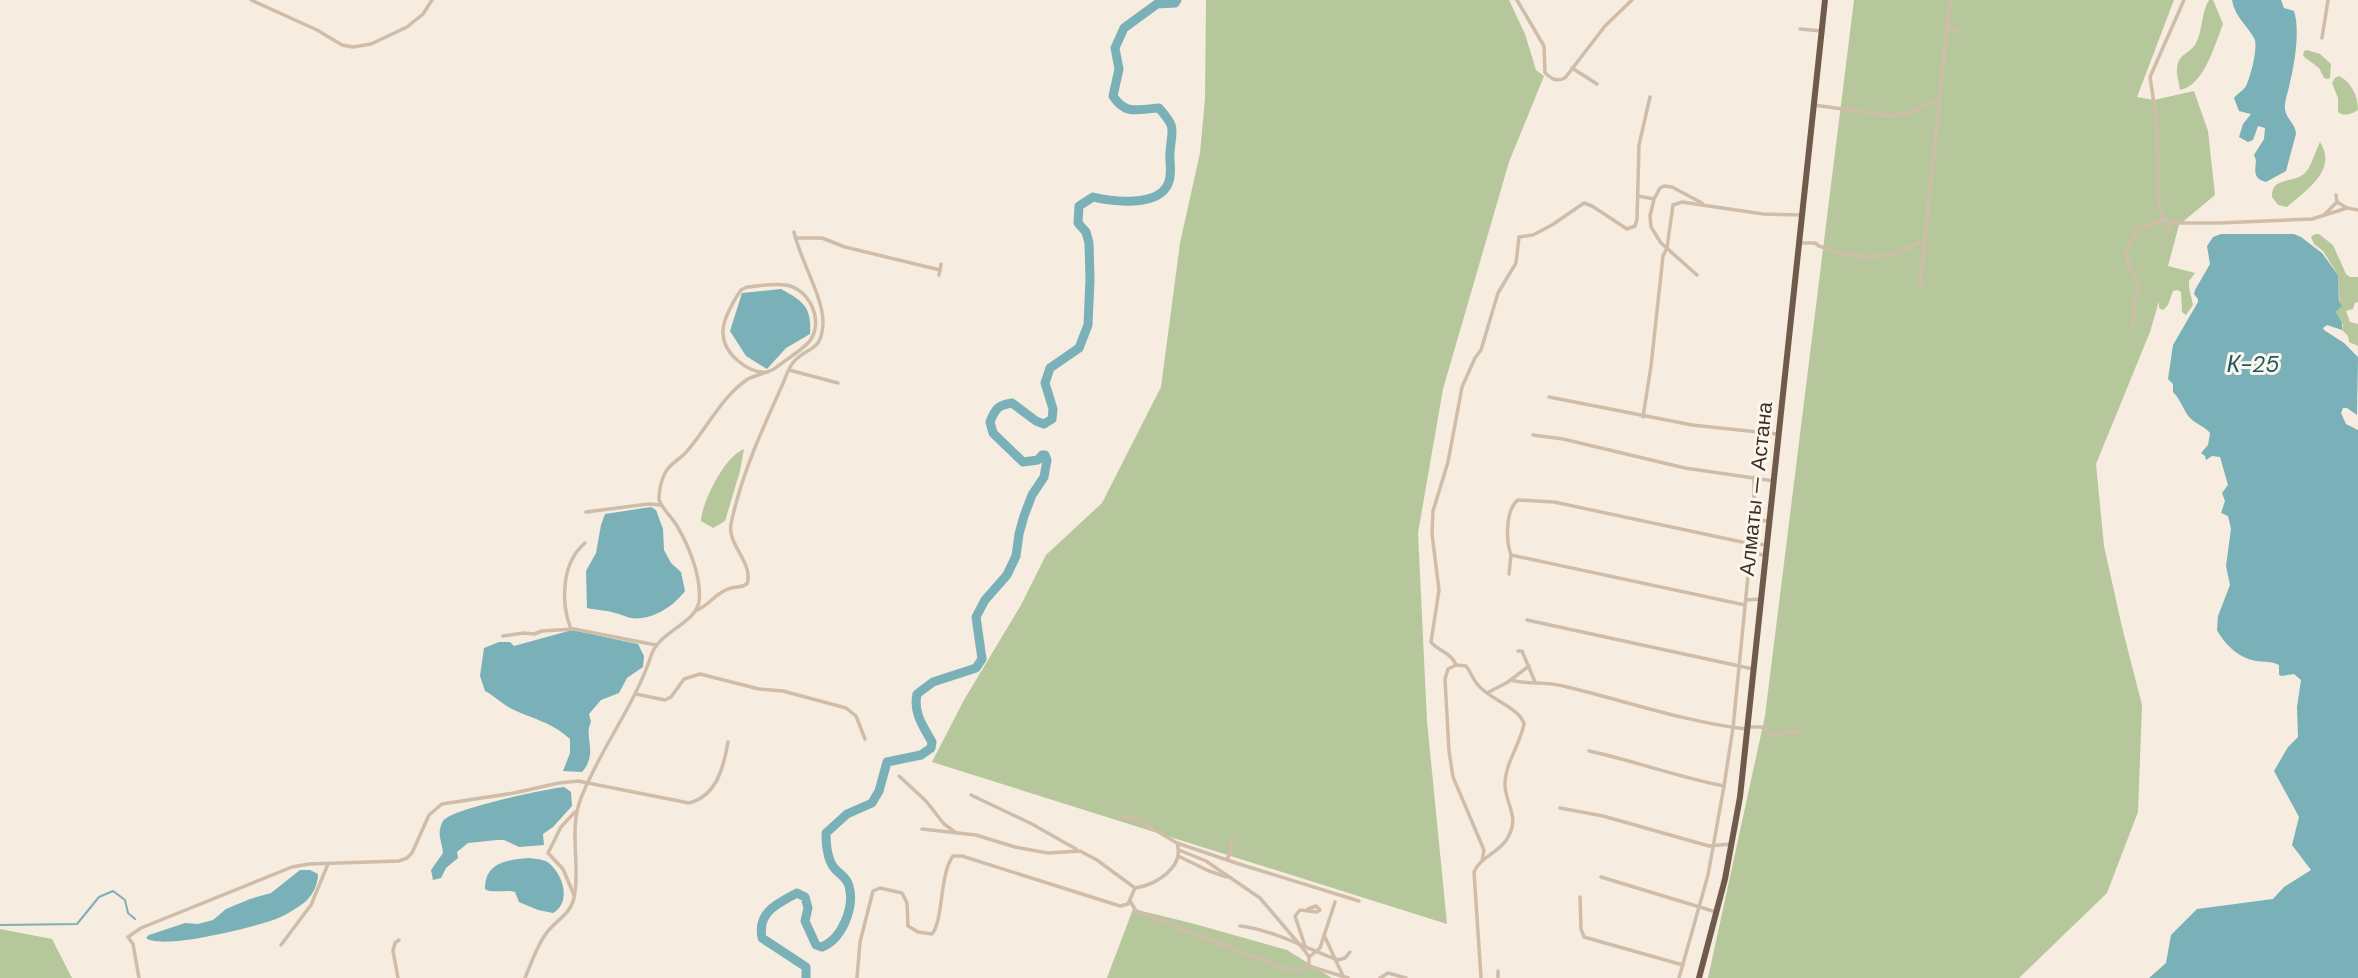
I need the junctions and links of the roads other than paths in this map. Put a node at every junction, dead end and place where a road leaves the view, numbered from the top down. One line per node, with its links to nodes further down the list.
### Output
1 (251, 0): 2 (street)
2 (432, 0)
3 (1517, 0): 14 (street)
4 (1632, 0): 14 (street)
5 (1825, 0): 12 (highway, Алматы — Астана)
6 (1950, 0): 10 (street)
7 (2184, 0): 28 (street)
8 (2328, 0): 13 (street)
9 (1800, 29): 12 (street)
10 (1947, 29): 11 (street); 17 (street)
11 (1958, 29)
12 (1821, 31): 18 (highway, Алматы — Астана)
13 (2322, 38)
14 (1572, 68): 15 (street)
15 (1597, 83)
16 (1650, 97): 19 (street)
17 (1938, 99): 18 (street); 33 (street)
18 (1814, 105): 26 (highway, Алматы — Астана)
19 (1638, 195): 21 (street); 70 (street)
20 (2336, 195): 22 (street)
21 (1654, 199): 23 (street); 35 (street)
22 (2337, 202): 24 (street); 27 (street)
23 (1704, 205): 26 (street); 35 (street)
24 (2347, 208): 25 (street); 27 (street)
25 (2358, 210)
26 (1802, 215): 34 (highway, Алматы — Астана)
27 (2323, 217): 29 (street)
28 (2163, 220): 29 (street); 39 (street)
29 (2174, 223): 31 (street)
30 (794, 232): 32 (street)
31 (2167, 232)
32 (795, 238): 36 (street); 41 (street)
33 (1924, 240): 34 (street); 38 (street)
34 (1799, 243): 47 (highway, Алматы — Астана)
35 (1667, 248): 37 (street); 46 (street)
36 (941, 264)
37 (1698, 275)
38 (1920, 285)
39 (2133, 326)
40 (744, 365): 42 (street); 42 (street); 43 (street)
41 (789, 370): 44 (street); 64 (street)
42 (768, 372): 43 (street)
43 (749, 379): 51 (street)
44 (838, 383)
45 (1549, 397): 46 (street)
46 (1643, 417): 47 (street)
47 (1779, 434): 50 (highway, Алматы — Астана)
48 (1533, 435): 49 (street)
49 (1754, 477): 50 (street); 53 (street)
50 (1774, 481): 54 (highway, Алматы — Астана)
51 (661, 505): 52 (street); 64 (street)
52 (586, 512)
53 (1754, 520): 54 (street); 56 (street)
54 (1770, 521): 57 (highway, Алматы — Астана)
55 (585, 543): 66 (street)
56 (1751, 544): 57 (street); 58 (street); 59 (street)
57 (1768, 545): 60 (highway, Алматы — Астана)
58 (1750, 553): 60 (street); 63 (street)
59 (1511, 555): 61 (street); 63 (street)
60 (1767, 555): 62 (highway, Алматы — Астана)
61 (1509, 574)
62 (1762, 598): 63 (street); 73 (highway, Алматы — Астана)
63 (1745, 603): 72 (street)
64 (696, 610): 68 (street)
65 (1527, 620): 72 (street)
66 (571, 629): 67 (street); 68 (street)
67 (503, 636)
68 (656, 645): 77 (street)
69 (1518, 651): 71 (street)
70 (1456, 665): 76 (street); 102 (street)
71 (1529, 666): 74 (street); 75 (street)
72 (1738, 666): 73 (street); 78 (street)
73 (1755, 669): 79 (highway, Алматы — Астана)
74 (1510, 680): 75 (street); 76 (street)
75 (1535, 682): 78 (street)
76 (1486, 693): 102 (street)
77 (636, 694): 81 (street); 85 (street)
78 (1733, 728): 79 (street); 86 (street)
79 (1748, 728): 80 (street); 95 (highway, Алматы — Астана)
80 (1801, 730)
81 (866, 739)
82 (728, 742): 85 (street)
83 (1589, 751): 86 (street)
84 (899, 776): 92 (street)
85 (587, 783): 89 (street); 103 (street)
86 (1724, 786): 96 (street)
87 (971, 795): 97 (street)
88 (1560, 808): 96 (street)
89 (576, 811): 108 (street); 108 (street)
90 (1120, 816): 94 (street)
91 (922, 829): 92 (street)
92 (957, 833): 97 (street)
93 (1232, 839): 100 (street)
94 (1177, 843): 98 (street); 100 (street)
95 (1731, 844): 96 (street); 115 (highway, Алматы — Астана)
96 (1714, 847): 113 (street)
97 (1077, 850): 107 (street)
98 (1179, 850): 99 (street); 106 (street)
99 (1178, 856): 101 (street); 104 (street)
100 (1227, 859): 111 (street)
101 (1185, 861): 104 (street); 106 (street)
102 (1482, 861): 136 (street)
103 (328, 864): 120 (street); 130 (street)
104 (1175, 865): 107 (street)
105 (1601, 877): 113 (street)
106 (1230, 878): 119 (street)
107 (1135, 888): 110 (street)
108 (575, 895): 132 (street)
109 (1580, 897): 126 (street)
110 (1130, 901): 127 (street); 133 (street)
111 (1359, 901)
112 (1335, 902): 117 (street)
113 (1698, 907): 115 (street); 126 (street)
114 (1308, 909): 121 (street)
115 (1716, 912): 139 (highway, Алматы — Астана)
116 (1240, 926): 119 (street)
117 (1324, 934): 122 (street); 125 (street)
118 (399, 940): 131 (street)
119 (1299, 944): 121 (street); 124 (street)
120 (281, 945)
121 (1305, 946): 122 (street)
122 (1315, 952): 124 (street); 125 (street)
123 (1350, 952): 125 (street)
124 (1309, 957): 127 (street)
125 (1338, 960): 129 (street)
126 (1683, 965): 138 (street)
127 (1309, 966): 129 (street)
128 (1498, 971): 137 (street)
129 (1346, 977)
130 (139, 978)
131 (398, 978)
132 (524, 978)
133 (857, 978)
134 (1380, 978): 135 (street)
135 (1406, 978)
136 (1481, 978)
137 (1498, 978)
138 (1679, 978)
139 (1699, 978)

